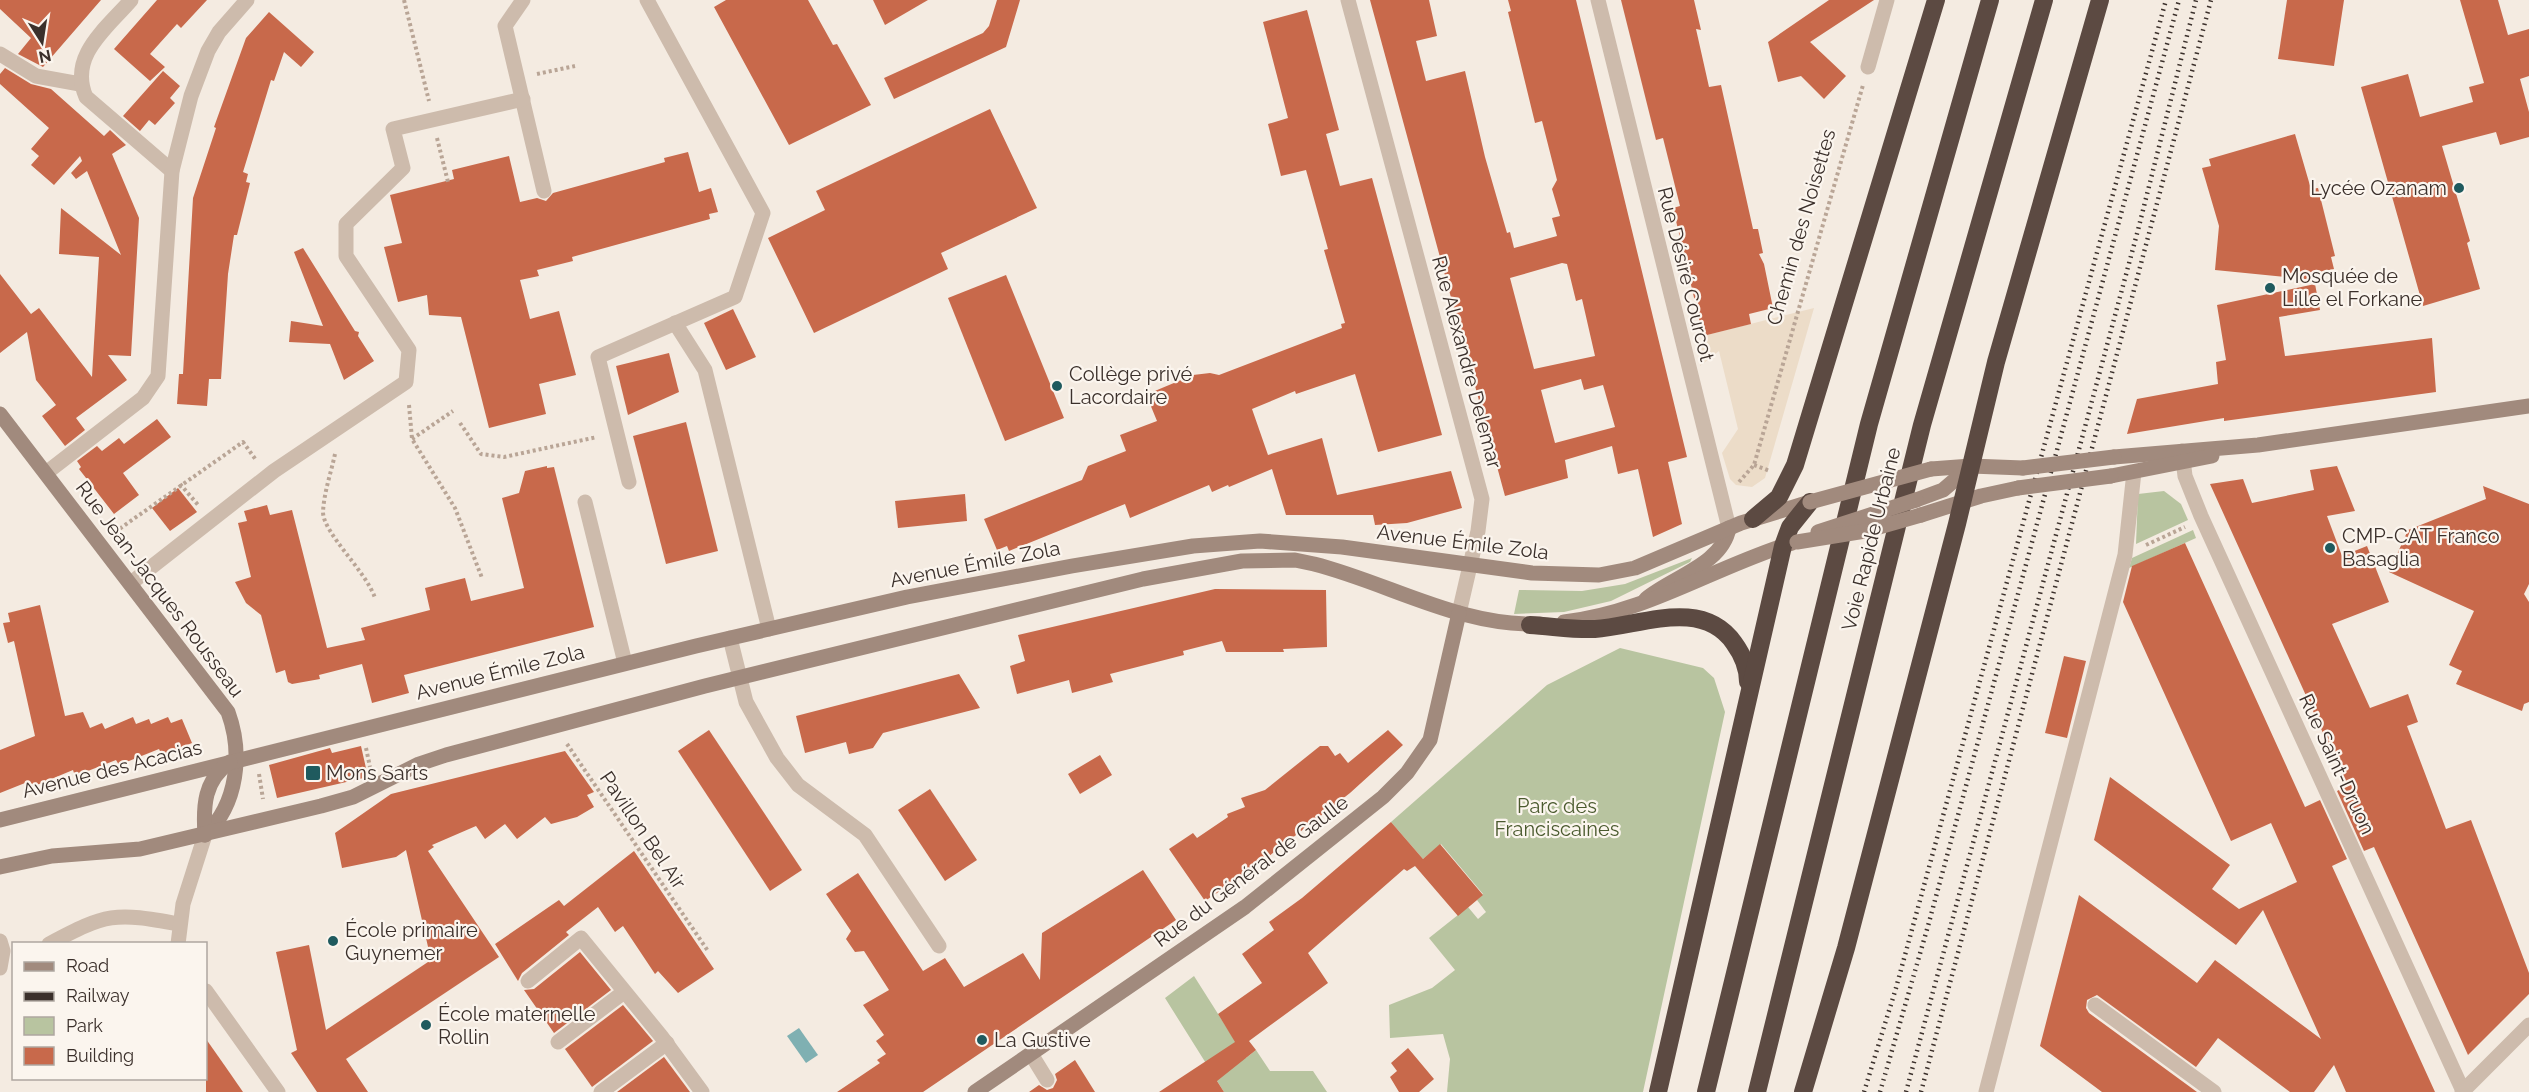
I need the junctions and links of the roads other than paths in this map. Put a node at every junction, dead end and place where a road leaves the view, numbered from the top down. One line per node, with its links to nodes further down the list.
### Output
1 (131, 0): 14 (street)
2 (247, 0): 16 (street)
3 (523, 0): 15 (street)
4 (647, 0): 18 (street)
5 (1348, 0): 34 (street, Rue Alexandre Delemar)
6 (1598, 0): 32 (street, Rue Désiré Courcot)
7 (1887, 0): 13 (street)
8 (1936, 0): 26 (highway)
9 (1990, 0): 68 (highway, Voie Rapide Urbaine)
10 (2044, 0): 69 (highway, Voie Rapide Urbaine)
11 (2100, 0): 22 (highway)
12 (0, 54): 14 (street)
13 (1869, 67)
14 (80, 84): 16 (street)
15 (523, 99): 17 (street); 35 (street)
16 (172, 171): 24 (street)
17 (543, 191)
18 (675, 323): 25 (street); 39 (street)
19 (2529, 406): 21 (main road)
20 (0, 414): 24 (main road, Rue Jean-Jacques Rousseau)
21 (2182, 457): 22 (main road, bridge); 23 (main road); 73 (street, Rue Saint-Druon)
22 (1971, 466): 28 (main road, bridge); 29 (highway); 30 (main road)
23 (2134, 472): 29 (main road, bridge); 71 (street)
24 (46, 473): 35 (main road, Rue Jean-Jacques Rousseau)
25 (629, 482)
26 (1785, 489): 31 (highway); 33 (highway)
27 (585, 502): 41 (street)
28 (1810, 502): 33 (highway)
29 (1962, 503): 30 (main road); 70 (highway)
30 (1918, 508): 33 (main road, bridge)
31 (1753, 519): 32 (main road, Avenue Émile Zola); 33 (main road, Avenue Émile Zola)
32 (1729, 528): 34 (main road, Avenue Émile Zola); 36 (main road)
33 (1790, 530): 36 (main road); 43 (highway)
34 (1470, 565): 37 (street, Rue Alexandre Delemar); 39 (main road, Avenue Émile Zola)
35 (130, 583): 44 (main road, Rue Jean-Jacques Rousseau)
36 (1639, 605): 38 (main road)
37 (1459, 613): 38 (main road); 42 (main road); 61 (main road, Rue du Général de Gaulle)
38 (1530, 625): 43 (highway)
39 (769, 629): 40 (main road, Avenue Émile Zola)
40 (730, 638): 41 (main road, Avenue Émile Zola); 42 (street)
41 (625, 663): 44 (main road, Avenue Émile Zola)
42 (739, 678): 46 (main road); 52 (street)
43 (1748, 690): 67 (highway)
44 (235, 759): 45 (main road, Avenue des Acacias); 46 (main road, Rue Jean-Jacques Rousseau); 46 (main road)
45 (0, 820)
46 (205, 835): 47 (main road); 48 (street)
47 (0, 867)
48 (179, 924): 50 (street); 51 (street)
49 (0, 941): 53 (street)
50 (53, 942)
51 (178, 942)
52 (939, 946)
53 (0, 968)
54 (528, 981): 56 (street)
55 (207, 992): 63 (street)
56 (624, 992): 59 (street); 60 (street)
57 (2095, 1005): 72 (street)
58 (2529, 1025): 73 (street)
59 (558, 1042)
60 (667, 1043): 64 (street); 65 (street)
61 (1031, 1054): 62 (street); 66 (main road, Rue du Général de Gaulle)
62 (1047, 1080)
63 (278, 1092)
64 (601, 1092)
65 (702, 1092)
66 (975, 1092)
67 (1658, 1092)
68 (1706, 1092)
69 (1757, 1092)
70 (1803, 1092)
71 (1986, 1092)
72 (2214, 1092)
73 (2463, 1092)

